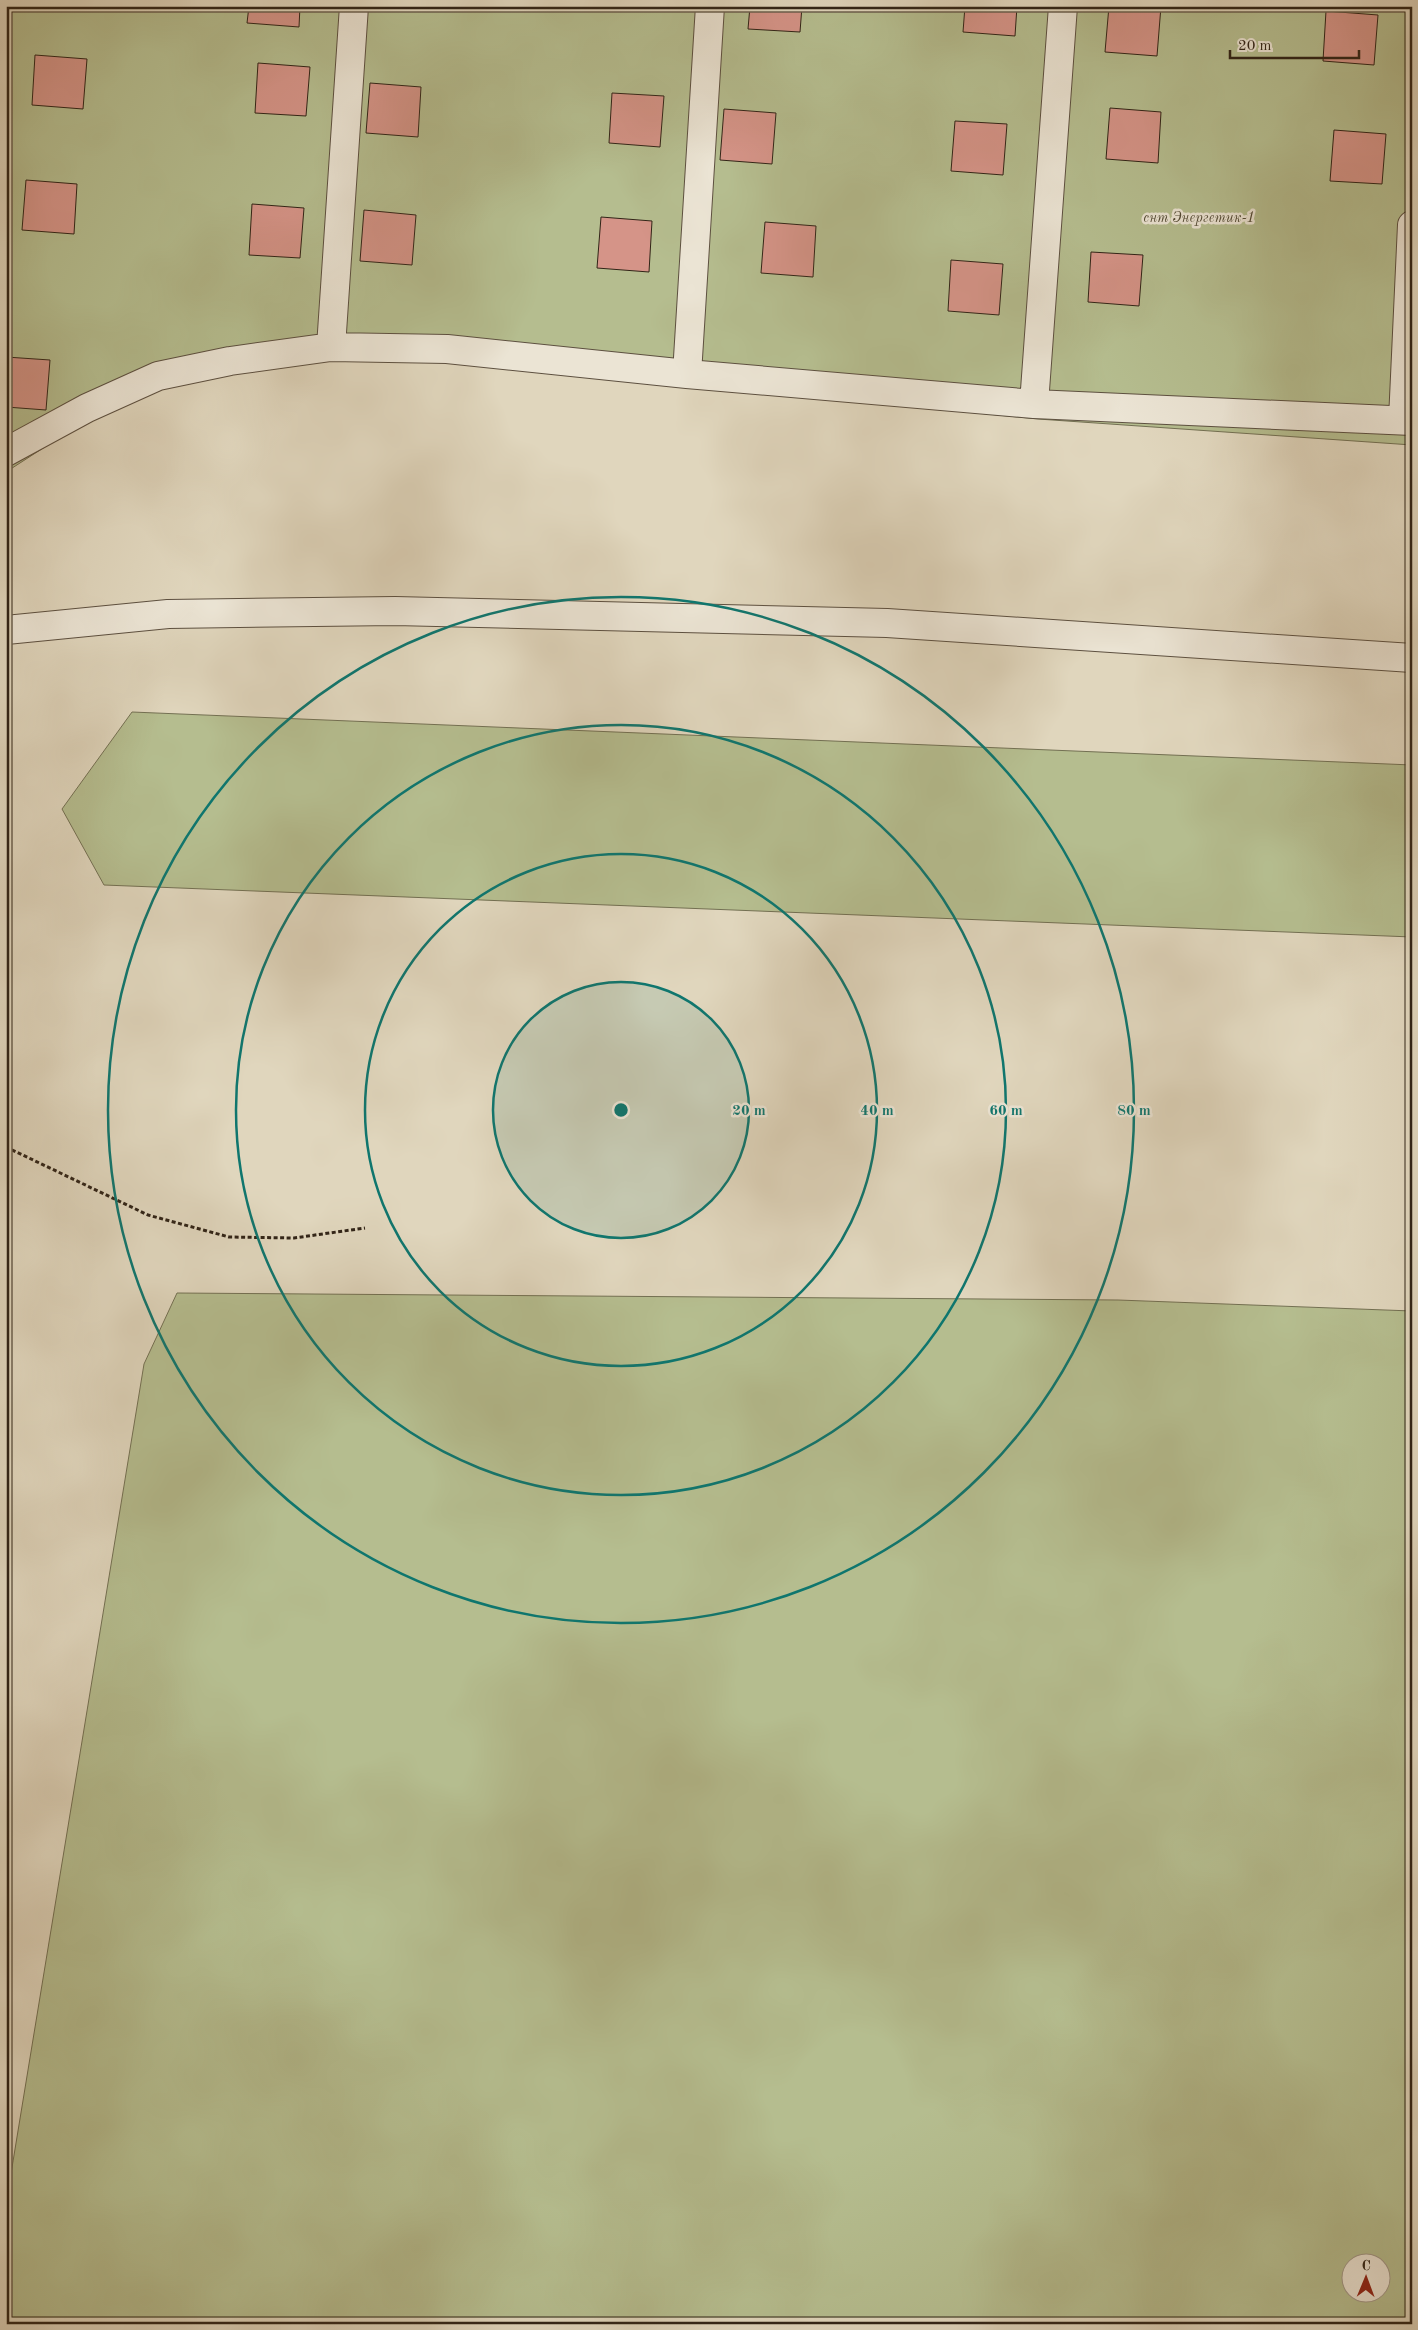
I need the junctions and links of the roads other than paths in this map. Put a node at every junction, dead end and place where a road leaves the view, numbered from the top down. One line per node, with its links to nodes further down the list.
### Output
1 (354, 6): 5 (street)
2 (710, 6): 6 (street)
3 (1063, 6): 7 (street)
4 (1412, 225): 8 (street)
5 (331, 347): 6 (street); 9 (street)
6 (687, 374): 7 (street)
7 (1034, 404): 8 (street)
8 (1407, 421)
9 (6, 452)
10 (6, 630): 11 (street)
11 (1412, 658)

